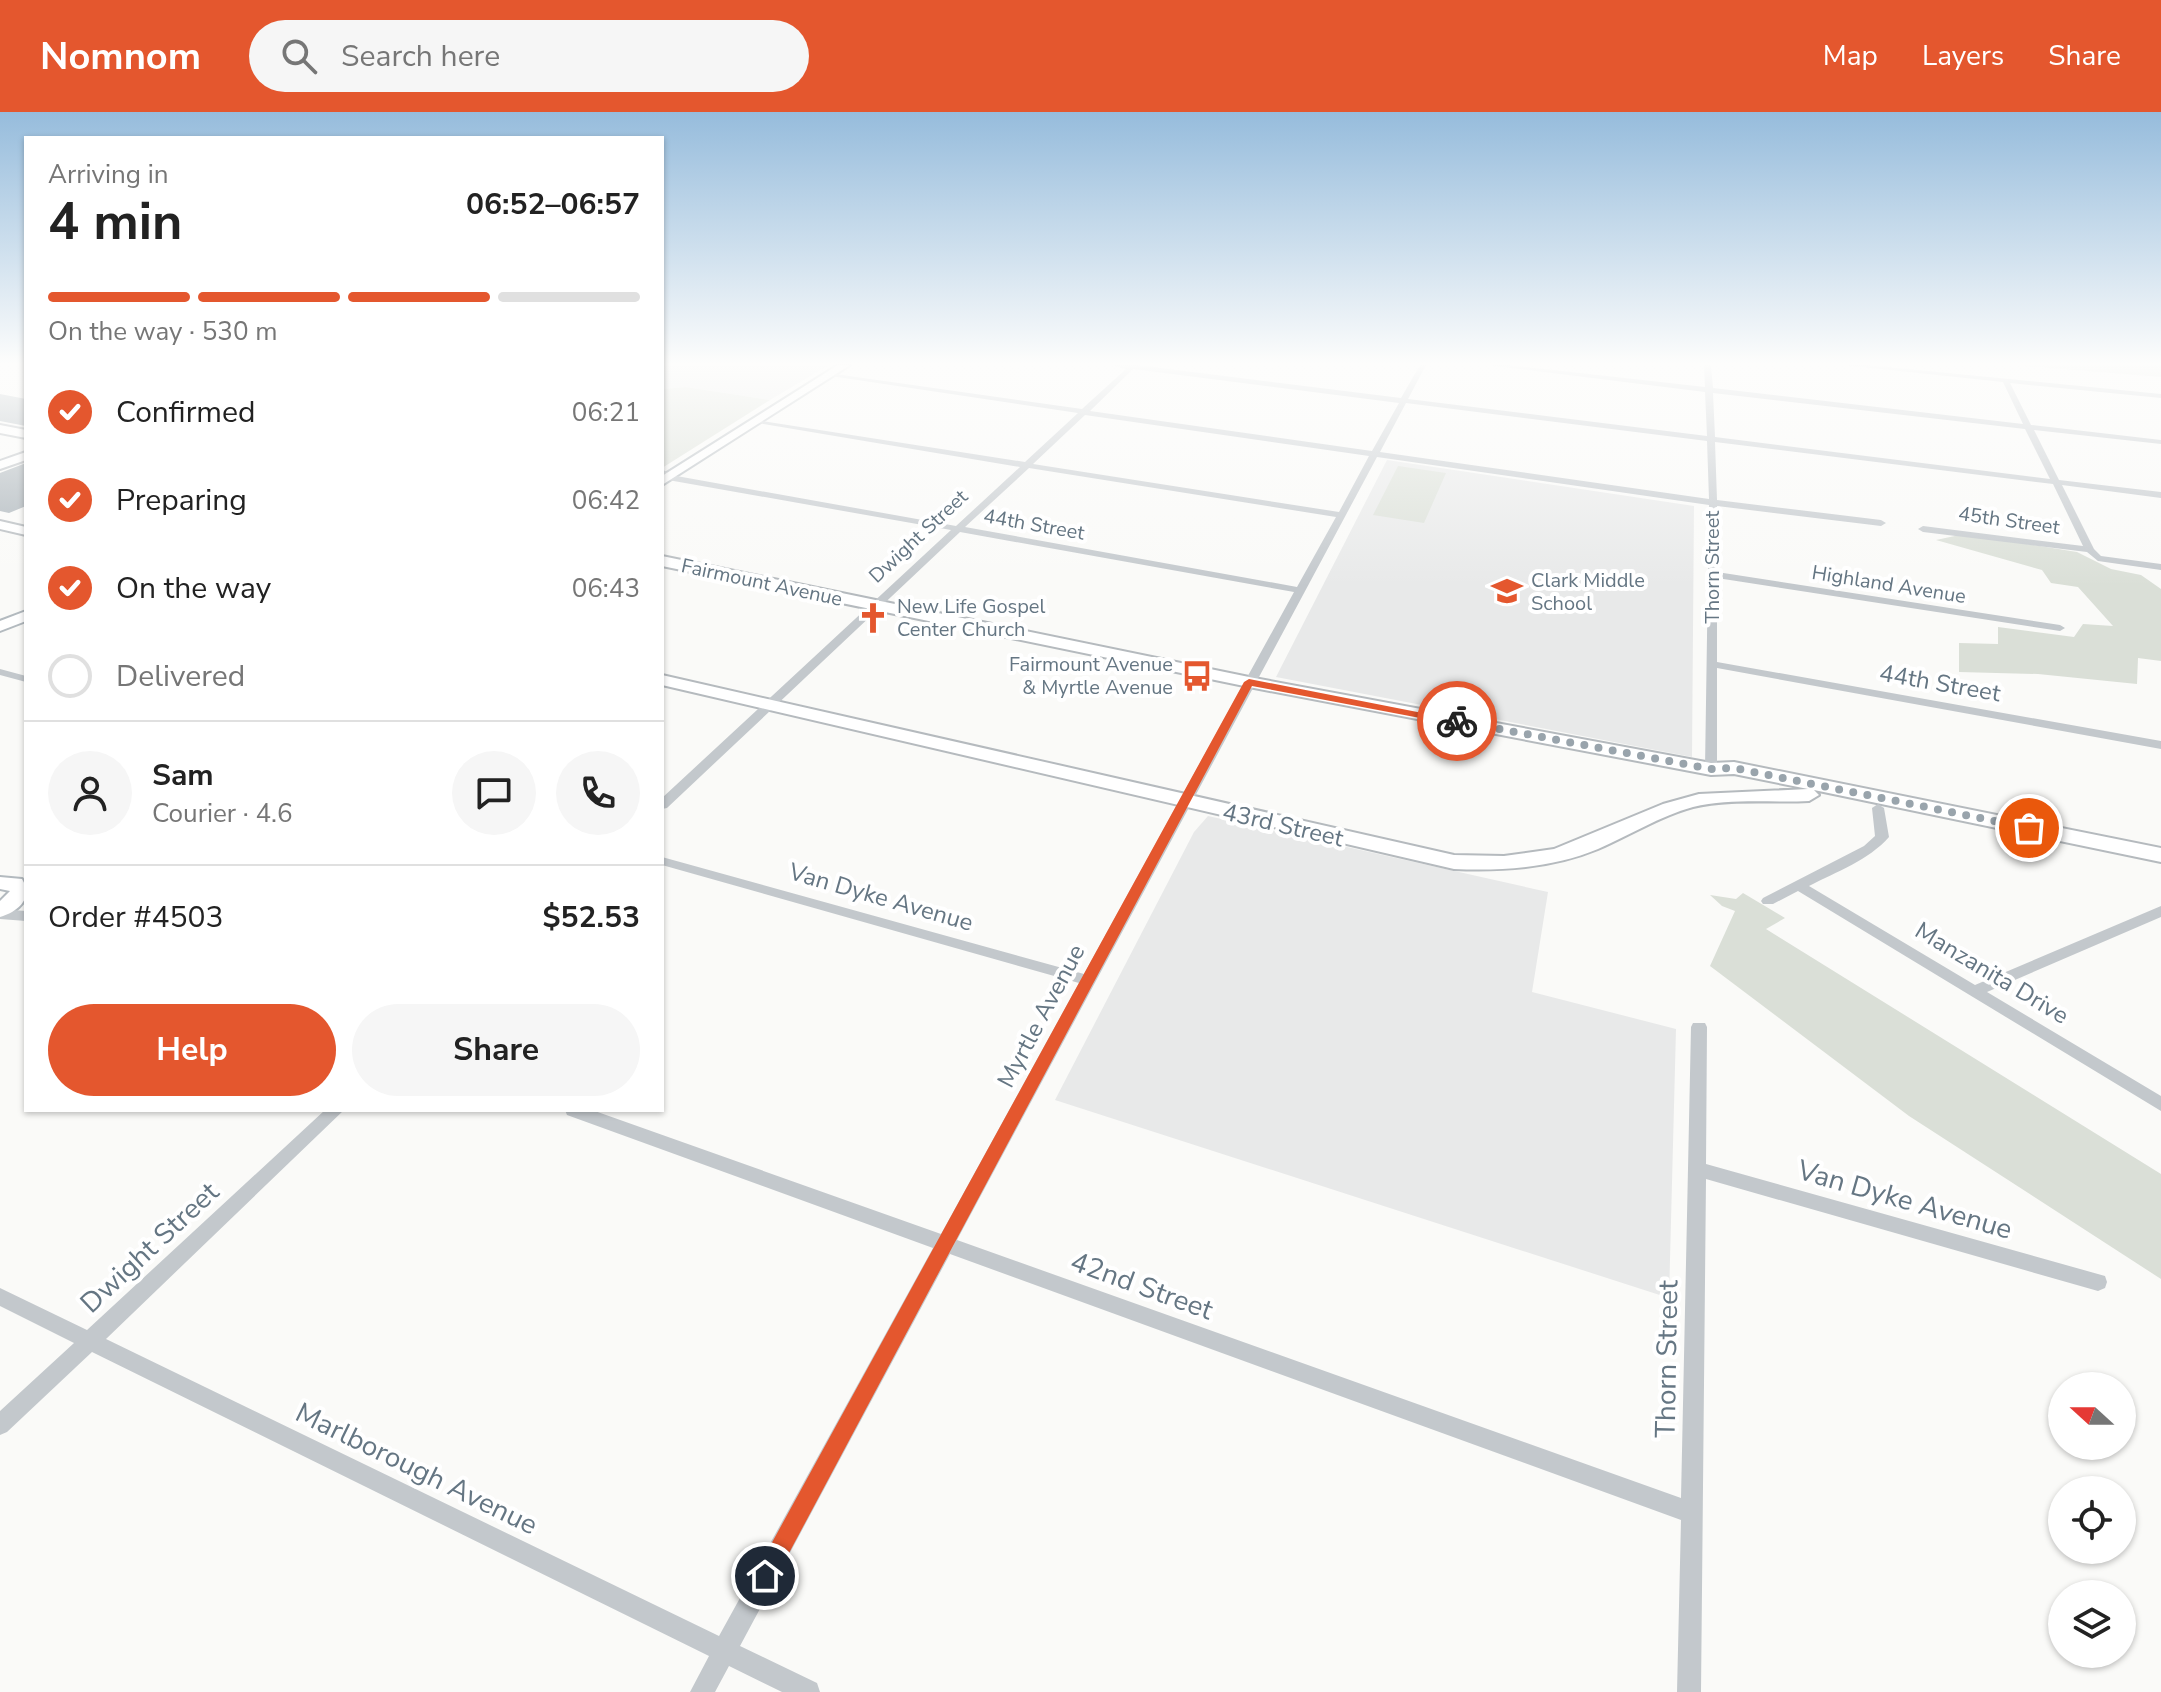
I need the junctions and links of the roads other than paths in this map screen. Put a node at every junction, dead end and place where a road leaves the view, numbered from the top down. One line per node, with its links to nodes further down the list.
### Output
1 (727, 439): 15 (street)
2 (861, 439): 14 (street)
3 (1054, 439): 14 (street, Dwight Street)
4 (1268, 439): 11 (street)
5 (1383, 439): 11 (street, Myrtle Avenue)
6 (1701, 439): 9 (street)
7 (2036, 439): 16 (street)
8 (2132, 439): 10 (street)
9 (1711, 440): 16 (street); 18 (street, Thorn Street)
10 (2161, 442)
11 (1374, 454): 18 (street); 19 (street, Myrtle Avenue)
12 (24, 457): 13 (main road)
13 (0, 465)
14 (1026, 465): 19 (street); 22 (street, Dwight Street)
15 (664, 476): 22 (street, 44th Street)
16 (2058, 482): 17 (street); 25 (street)
17 (2161, 495)
18 (1713, 500): 20 (street); 28 (street, Thorn Street)
19 (1341, 515): 29 (street, Myrtle Avenue)
20 (1881, 523)
21 (0, 525): 24 (main road)
22 (958, 529): 29 (street, 44th Street); 30 (street, Dwight Street)
23 (1923, 529): 25 (street, 45th Street)
24 (24, 531)
25 (2094, 554): 27 (street, 45th Street)
26 (664, 561): 30 (main road, Fairmount Avenue)
27 (2161, 567)
28 (1712, 574): 33 (street, Highland Avenue); 34 (street, Thorn Street)
29 (1300, 590): 38 (street, Myrtle Avenue)
30 (875, 605): 38 (main road, Fairmount Avenue); 39 (street, Dwight Street)
31 (24, 616): 32 (street)
32 (0, 627)
33 (2060, 628)
34 (1712, 664): 40 (street, 44th Street); 41 (street, Thorn Street)
35 (0, 672): 36 (street)
36 (24, 678)
37 (664, 680): 39 (main road, 43rd Street)
38 (1249, 682): 41 (main road, Fairmount Avenue); 44 (street, Myrtle Avenue)
39 (769, 705): 44 (main road, 43rd Street); 45 (street, Dwight Street)
40 (2161, 745)
41 (1711, 769): 42 (main road, Fairmount Avenue); 43 (main road); 47 (main road, Fairmount Avenue)
42 (1809, 795): 43 (main road, 43rd Street); 46 (main road, Fairmount Avenue)
43 (1701, 799): 44 (main road, 43rd Street)
44 (1184, 802): 56 (street, Myrtle Avenue)
45 (664, 803)
46 (1878, 808): 49 (main road, Fairmount Avenue); 51 (street)
47 (2161, 855)
48 (664, 862): 56 (street, Van Dyke Avenue)
49 (2161, 867)
50 (0, 883): 52 (street)
51 (1798, 885): 53 (street); 57 (street, Manzanita Drive)
52 (24, 895): 55 (street)
53 (1768, 901)
54 (2161, 911): 57 (street)
55 (0, 912)
56 (1088, 980): 63 (street, Myrtle Avenue)
57 (1977, 990): 59 (street, Manzanita Drive)
58 (1699, 1027): 62 (street, Thorn Street)
59 (2161, 1104)
60 (334, 1112): 66 (street, Dwight Street)
61 (579, 1112): 63 (street, 42nd Street)
62 (1697, 1169): 64 (street, Van Dyke Avenue); 68 (street, Thorn Street)
63 (945, 1244): 68 (street, 42nd Street); 69 (street, Myrtle Avenue)
64 (2098, 1282)
65 (0, 1297): 66 (street, Marlborough Avenue)
66 (90, 1341): 67 (street, Dwight Street); 69 (street, Marlborough Avenue)
67 (0, 1425)
68 (1692, 1513): 72 (street, Thorn Street)
69 (725, 1651): 70 (street, Myrtle Avenue); 71 (street, Marlborough Avenue)
70 (702, 1692)
71 (808, 1692)
72 (1689, 1692)

